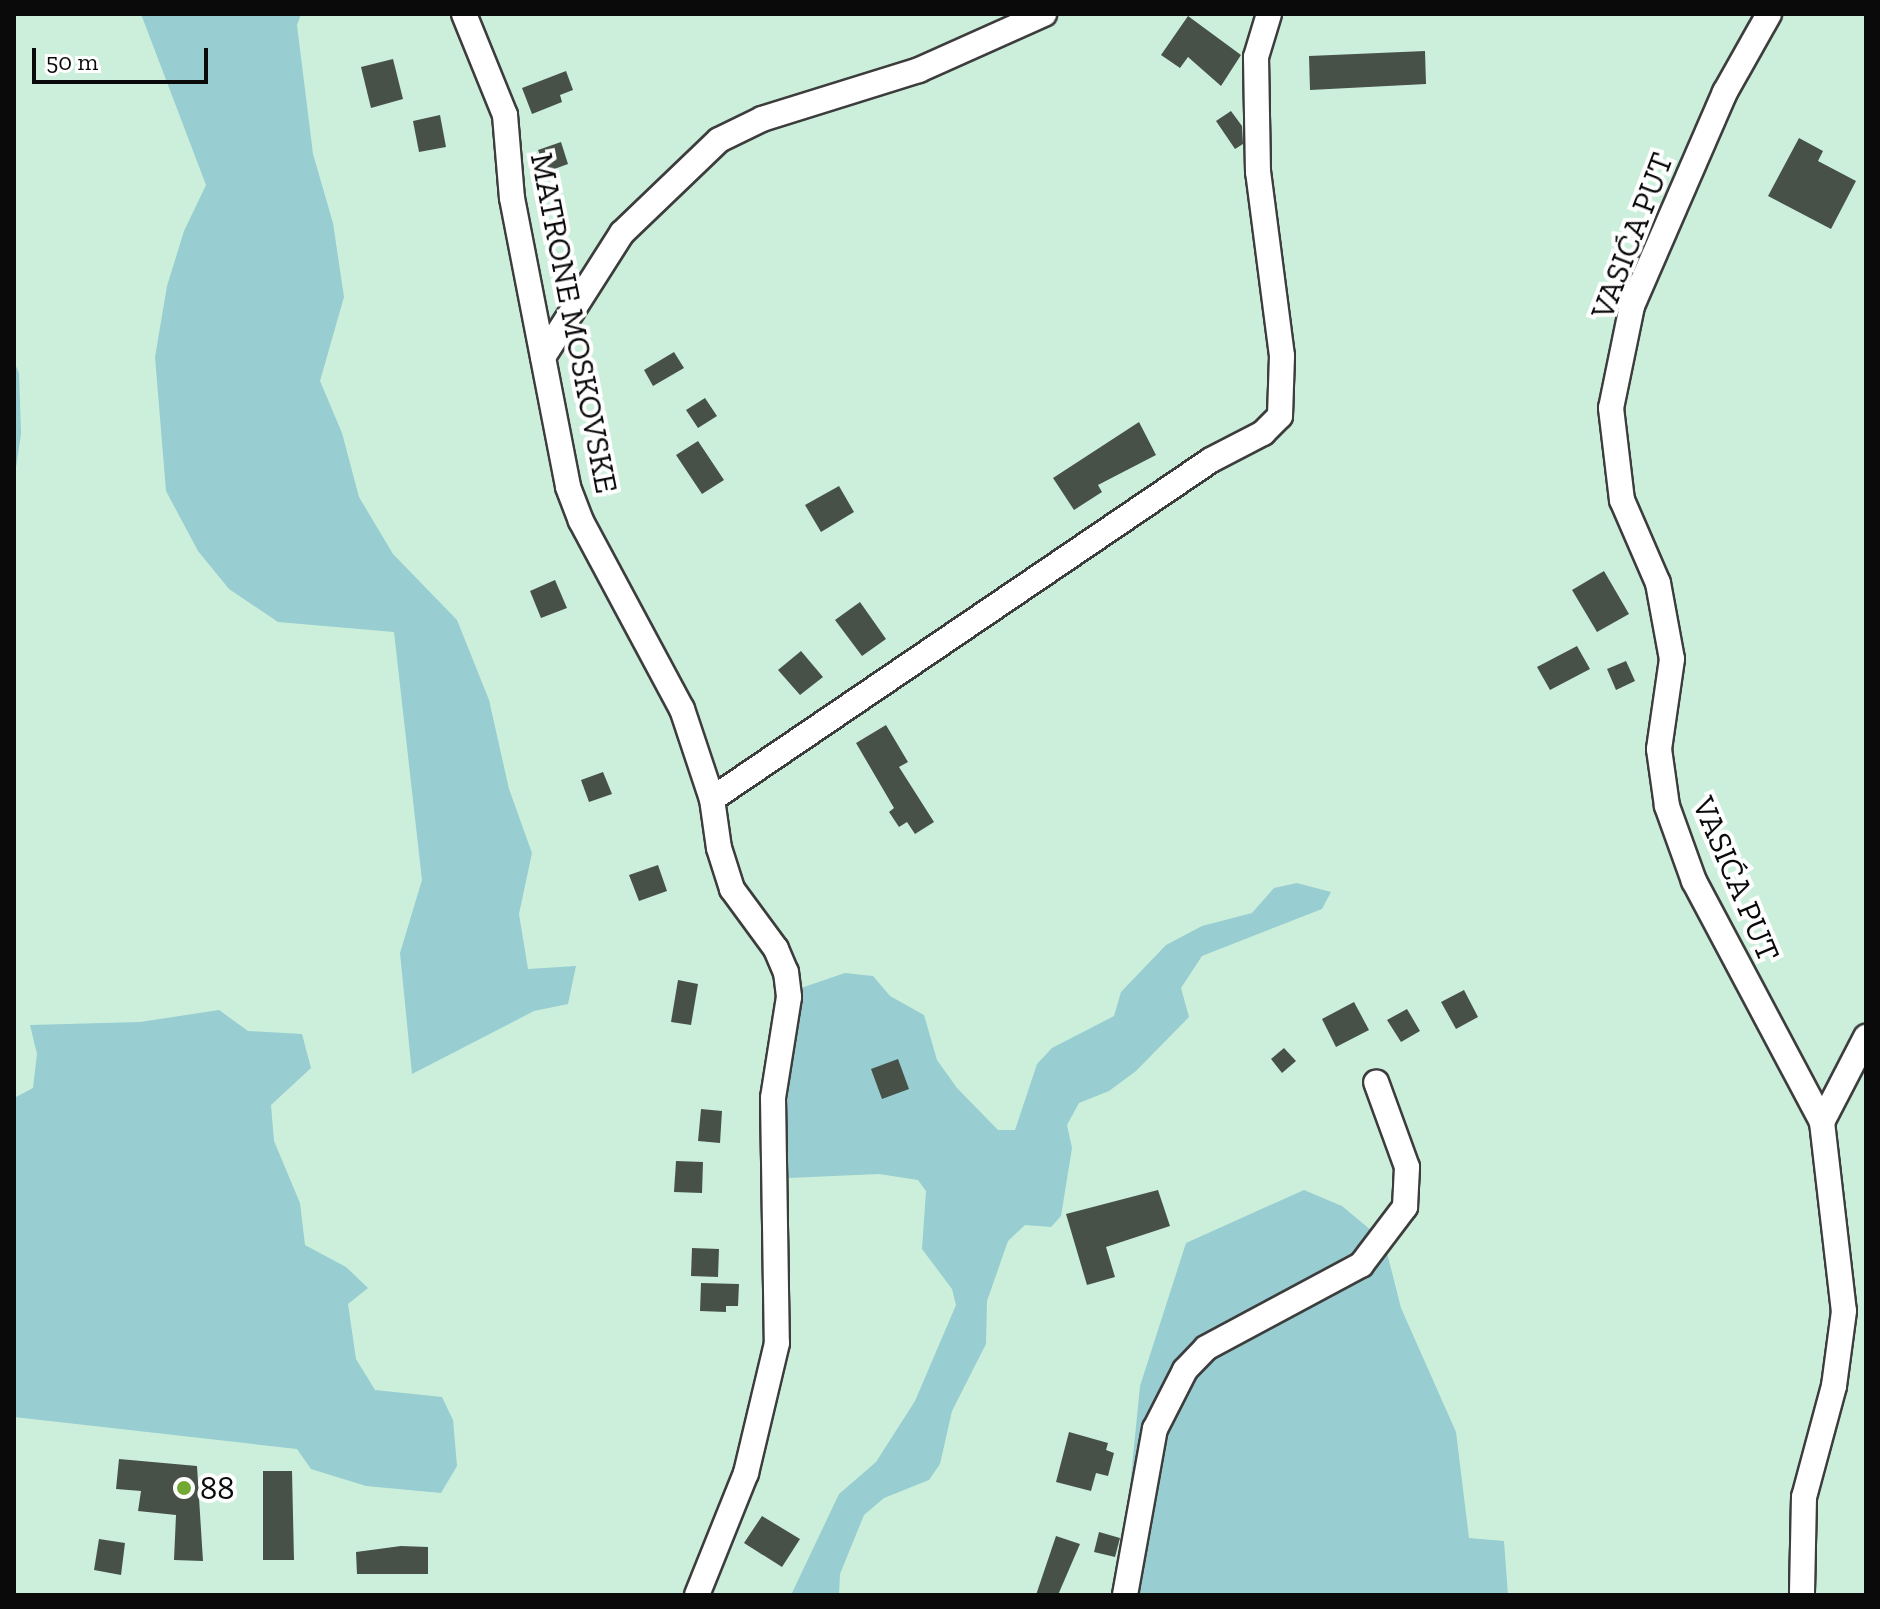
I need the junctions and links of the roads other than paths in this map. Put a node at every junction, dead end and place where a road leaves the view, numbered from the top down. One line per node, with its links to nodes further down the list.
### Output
1 (464, 14): 5 (street, MATRONE MOSKOVSKE)
2 (1044, 14): 5 (street)
3 (1269, 14): 6 (street)
4 (1769, 14): 9 (street, VASIĆA PUT)
5 (543, 357): 6 (street, MATRONE MOSKOVSKE)
6 (712, 799): 10 (street, MATRONE MOSKOVSKE)
7 (1866, 1037): 9 (street)
8 (1376, 1082): 11 (street)
9 (1822, 1122): 12 (street, VASIĆA PUT)
10 (697, 1595)
11 (1125, 1595)
12 (1802, 1595)

